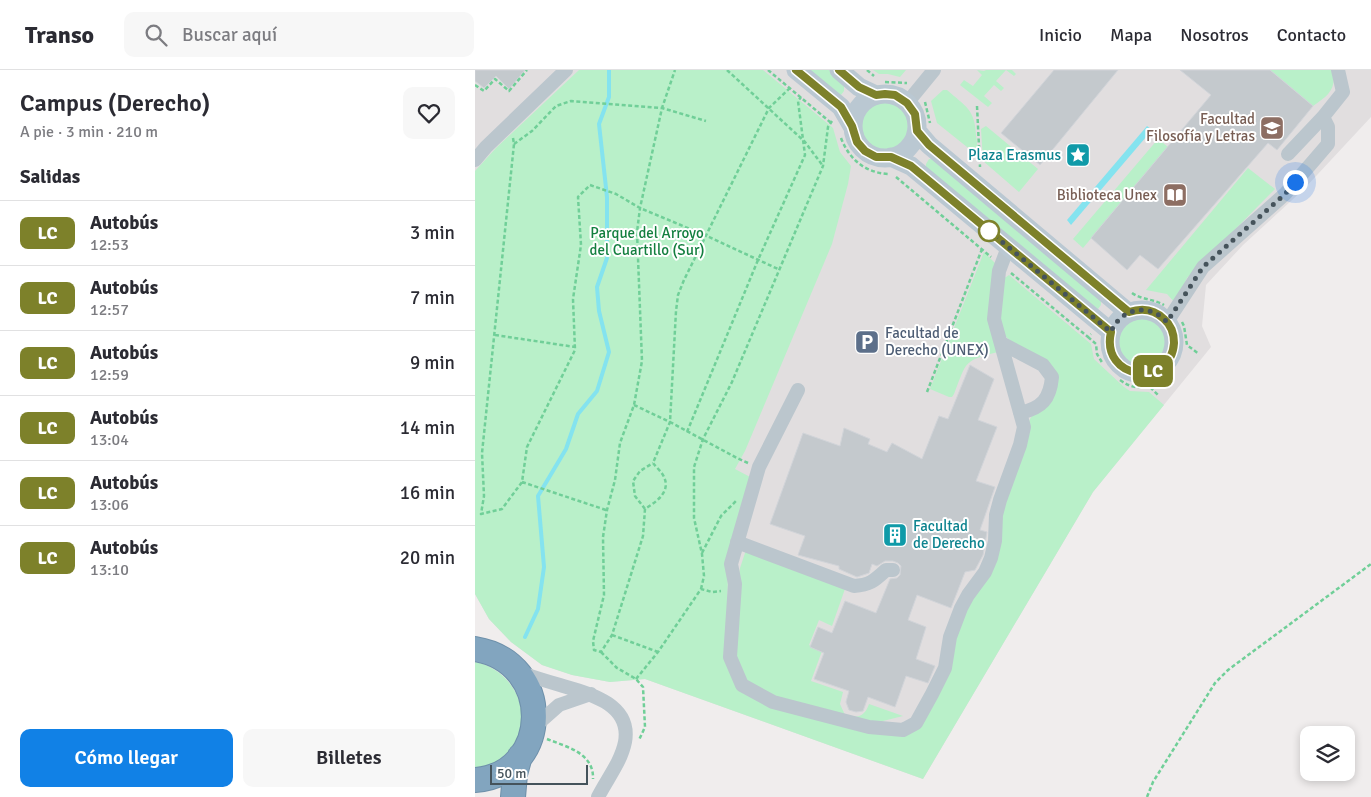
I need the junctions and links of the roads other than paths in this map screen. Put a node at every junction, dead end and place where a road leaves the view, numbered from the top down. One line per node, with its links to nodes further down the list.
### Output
1 (566, 70): 13 (street)
2 (796, 70): 10 (main road)
3 (839, 70): 6 (main road)
4 (934, 70): 7 (street)
5 (1338, 70): 8 (street)
6 (878, 85): 7 (main road); 10 (main road)
7 (912, 97): 9 (main road)
8 (1323, 117): 11 (street); 16 (street)
9 (923, 128): 12 (main road); 15 (main road)
10 (843, 130): 12 (main road)
11 (1288, 154)
12 (891, 157): 14 (main road)
13 (475, 160)
14 (1008, 247): 17 (main road); 18 (street)
15 (1123, 307): 16 (main road); 17 (main road)
16 (1171, 317): 17 (main road)
17 (1100, 331)
18 (1001, 343): 20 (street); 20 (street)
19 (799, 390): 21 (street)
20 (1020, 413): 21 (street)
21 (737, 542): 22 (street)
22 (893, 570)
23 (475, 632): 24 (highway)
24 (483, 651): 25 (highway)
25 (519, 672): 26 (street); 27 (highway)
26 (591, 694): 27 (street); 30 (street)
27 (528, 740): 28 (highway); 29 (highway)
28 (475, 780)
29 (513, 797)
30 (598, 797)

